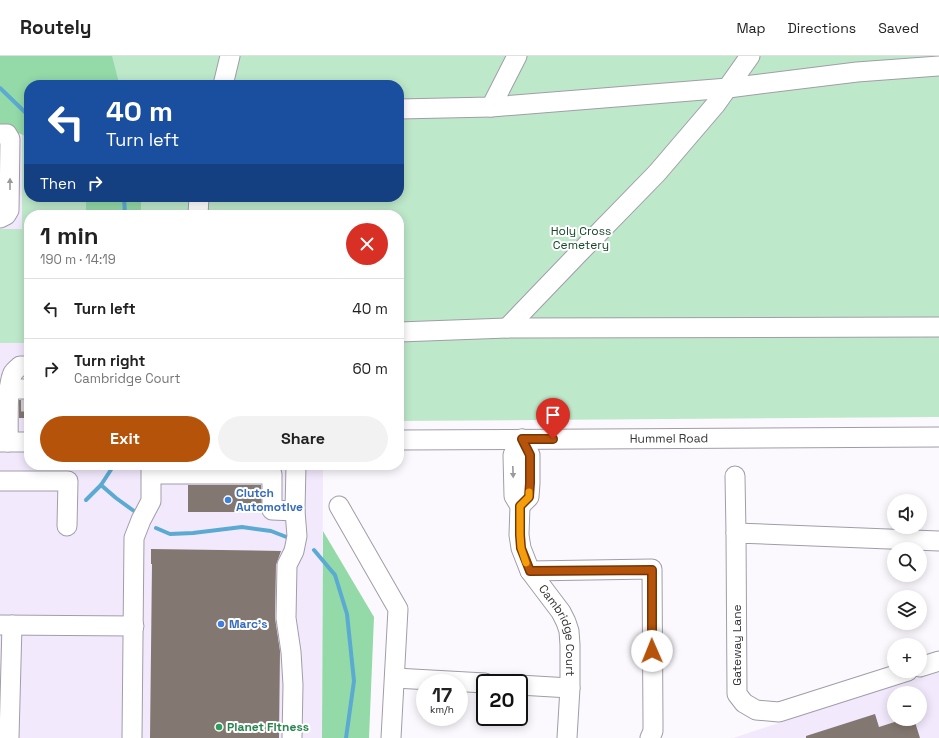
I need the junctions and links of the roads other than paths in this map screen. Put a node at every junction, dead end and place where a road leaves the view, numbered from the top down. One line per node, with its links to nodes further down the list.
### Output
1 (230, 56): 5 (street)
2 (517, 56): 7 (street)
3 (750, 56): 6 (street)
4 (939, 66): 6 (street)
5 (224, 80)
6 (728, 88): 7 (street); 12 (street)
7 (491, 107): 8 (street)
8 (404, 109)
9 (0, 134): 10 (street, one-way to 9)
10 (0, 218)
11 (939, 327): 12 (street)
12 (507, 328): 13 (street)
13 (404, 332)
14 (24, 366): 15 (street)
15 (16, 402): 19 (street)
16 (939, 437): 17 (street, Hummel Road)
17 (522, 439): 18 (street, Hummel Road); 30 (street, Cambridge Court)
18 (404, 440)
19 (4, 442): 20 (street)
20 (24, 442)
21 (152, 470): 26 (street); 32 (street)
22 (296, 470): 26 (street)
23 (735, 476): 28 (street, Gateway Lane)
24 (0, 481): 27 (street)
25 (339, 506): 35 (street)
26 (296, 511): 42 (street)
27 (67, 526)
28 (736, 533): 29 (street); 36 (street, Gateway Lane)
29 (939, 541)
30 (530, 571): 39 (street, Cambridge Court); 45 (street)
31 (6, 625): 32 (street); 40 (street)
32 (134, 626): 41 (street)
33 (939, 661): 34 (street)
34 (927, 665)
35 (395, 678): 37 (street); 43 (street)
36 (887, 678)
37 (476, 683)
38 (528, 686): 39 (street)
39 (570, 688): 44 (street, Cambridge Court)
40 (9, 738)
41 (132, 738)
42 (292, 738)
43 (391, 738)
44 (567, 738)
45 (650, 738)

